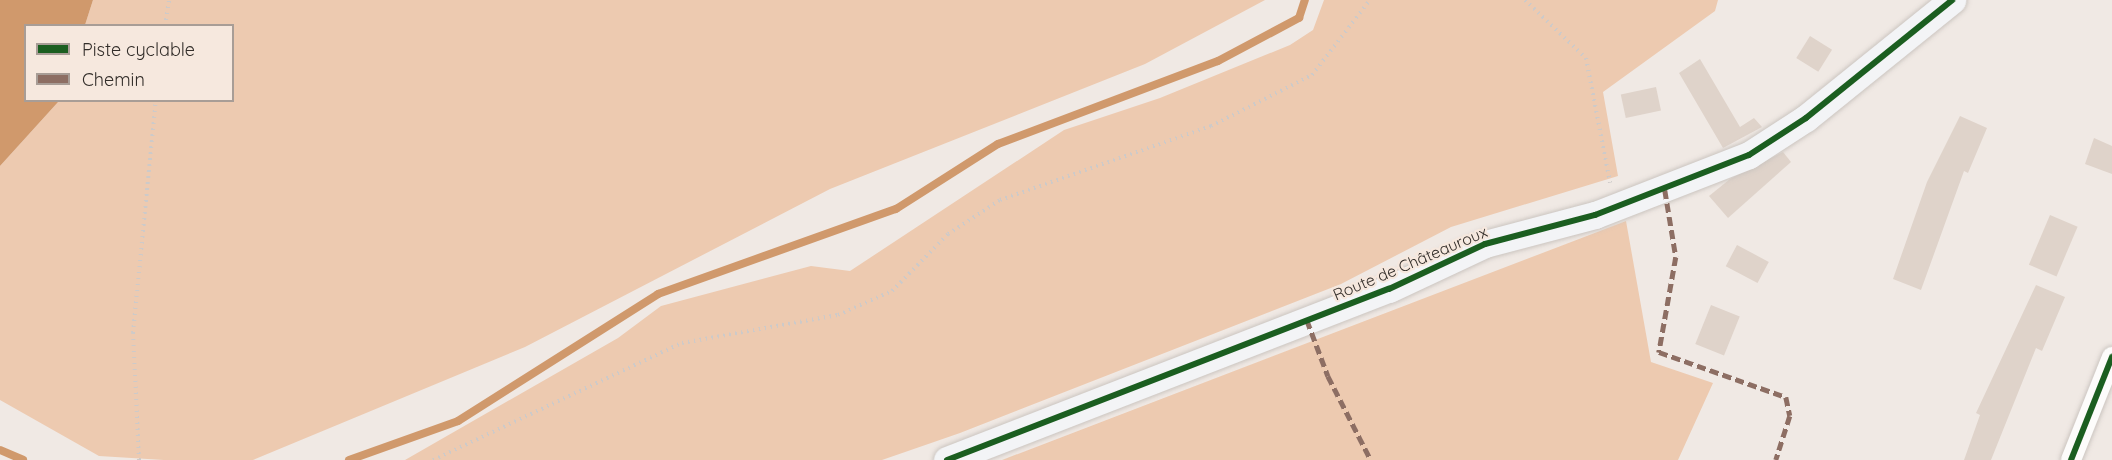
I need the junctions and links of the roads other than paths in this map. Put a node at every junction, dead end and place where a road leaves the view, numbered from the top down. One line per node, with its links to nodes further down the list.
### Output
1 (1952, 0): 3 (street, Route de Châteauroux)
2 (2112, 357): 4 (street)
3 (947, 460)
4 (2071, 460)

